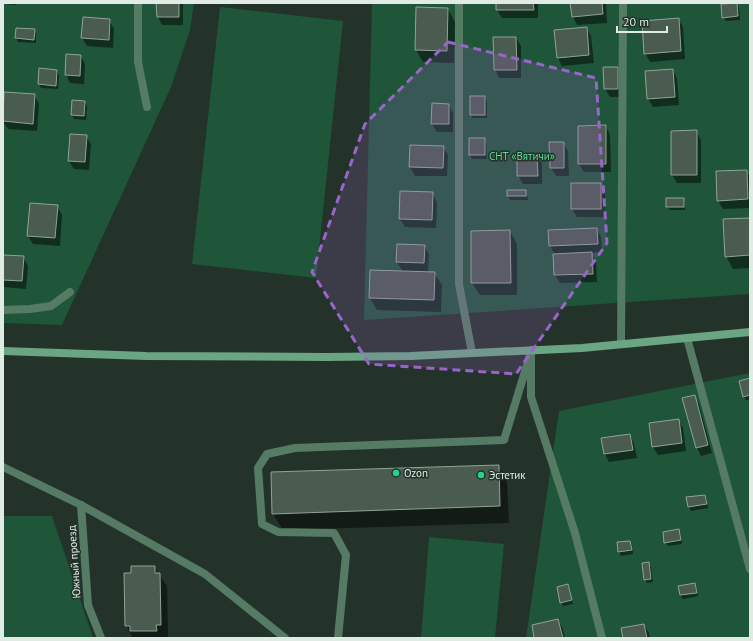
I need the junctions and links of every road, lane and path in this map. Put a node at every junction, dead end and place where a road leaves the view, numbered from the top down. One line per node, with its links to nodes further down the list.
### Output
1 (138, 3): 4 (street)
2 (459, 3): 12 (street)
3 (623, 3): 9 (street)
4 (146, 107)
5 (70, 292): 6 (street)
6 (3, 310)
7 (750, 332): 8 (main road)
8 (687, 338): 9 (main road); 15 (street)
9 (622, 344): 10 (main road)
10 (531, 350): 12 (main road); 18 (street); 19 (street)
11 (3, 351): 12 (main road)
12 (472, 353)
13 (3, 467): 14 (street)
14 (81, 505): 16 (street, Южный проезд); 17 (street)
15 (750, 569)
16 (101, 638)
17 (285, 638)
18 (338, 638)
19 (602, 638)

